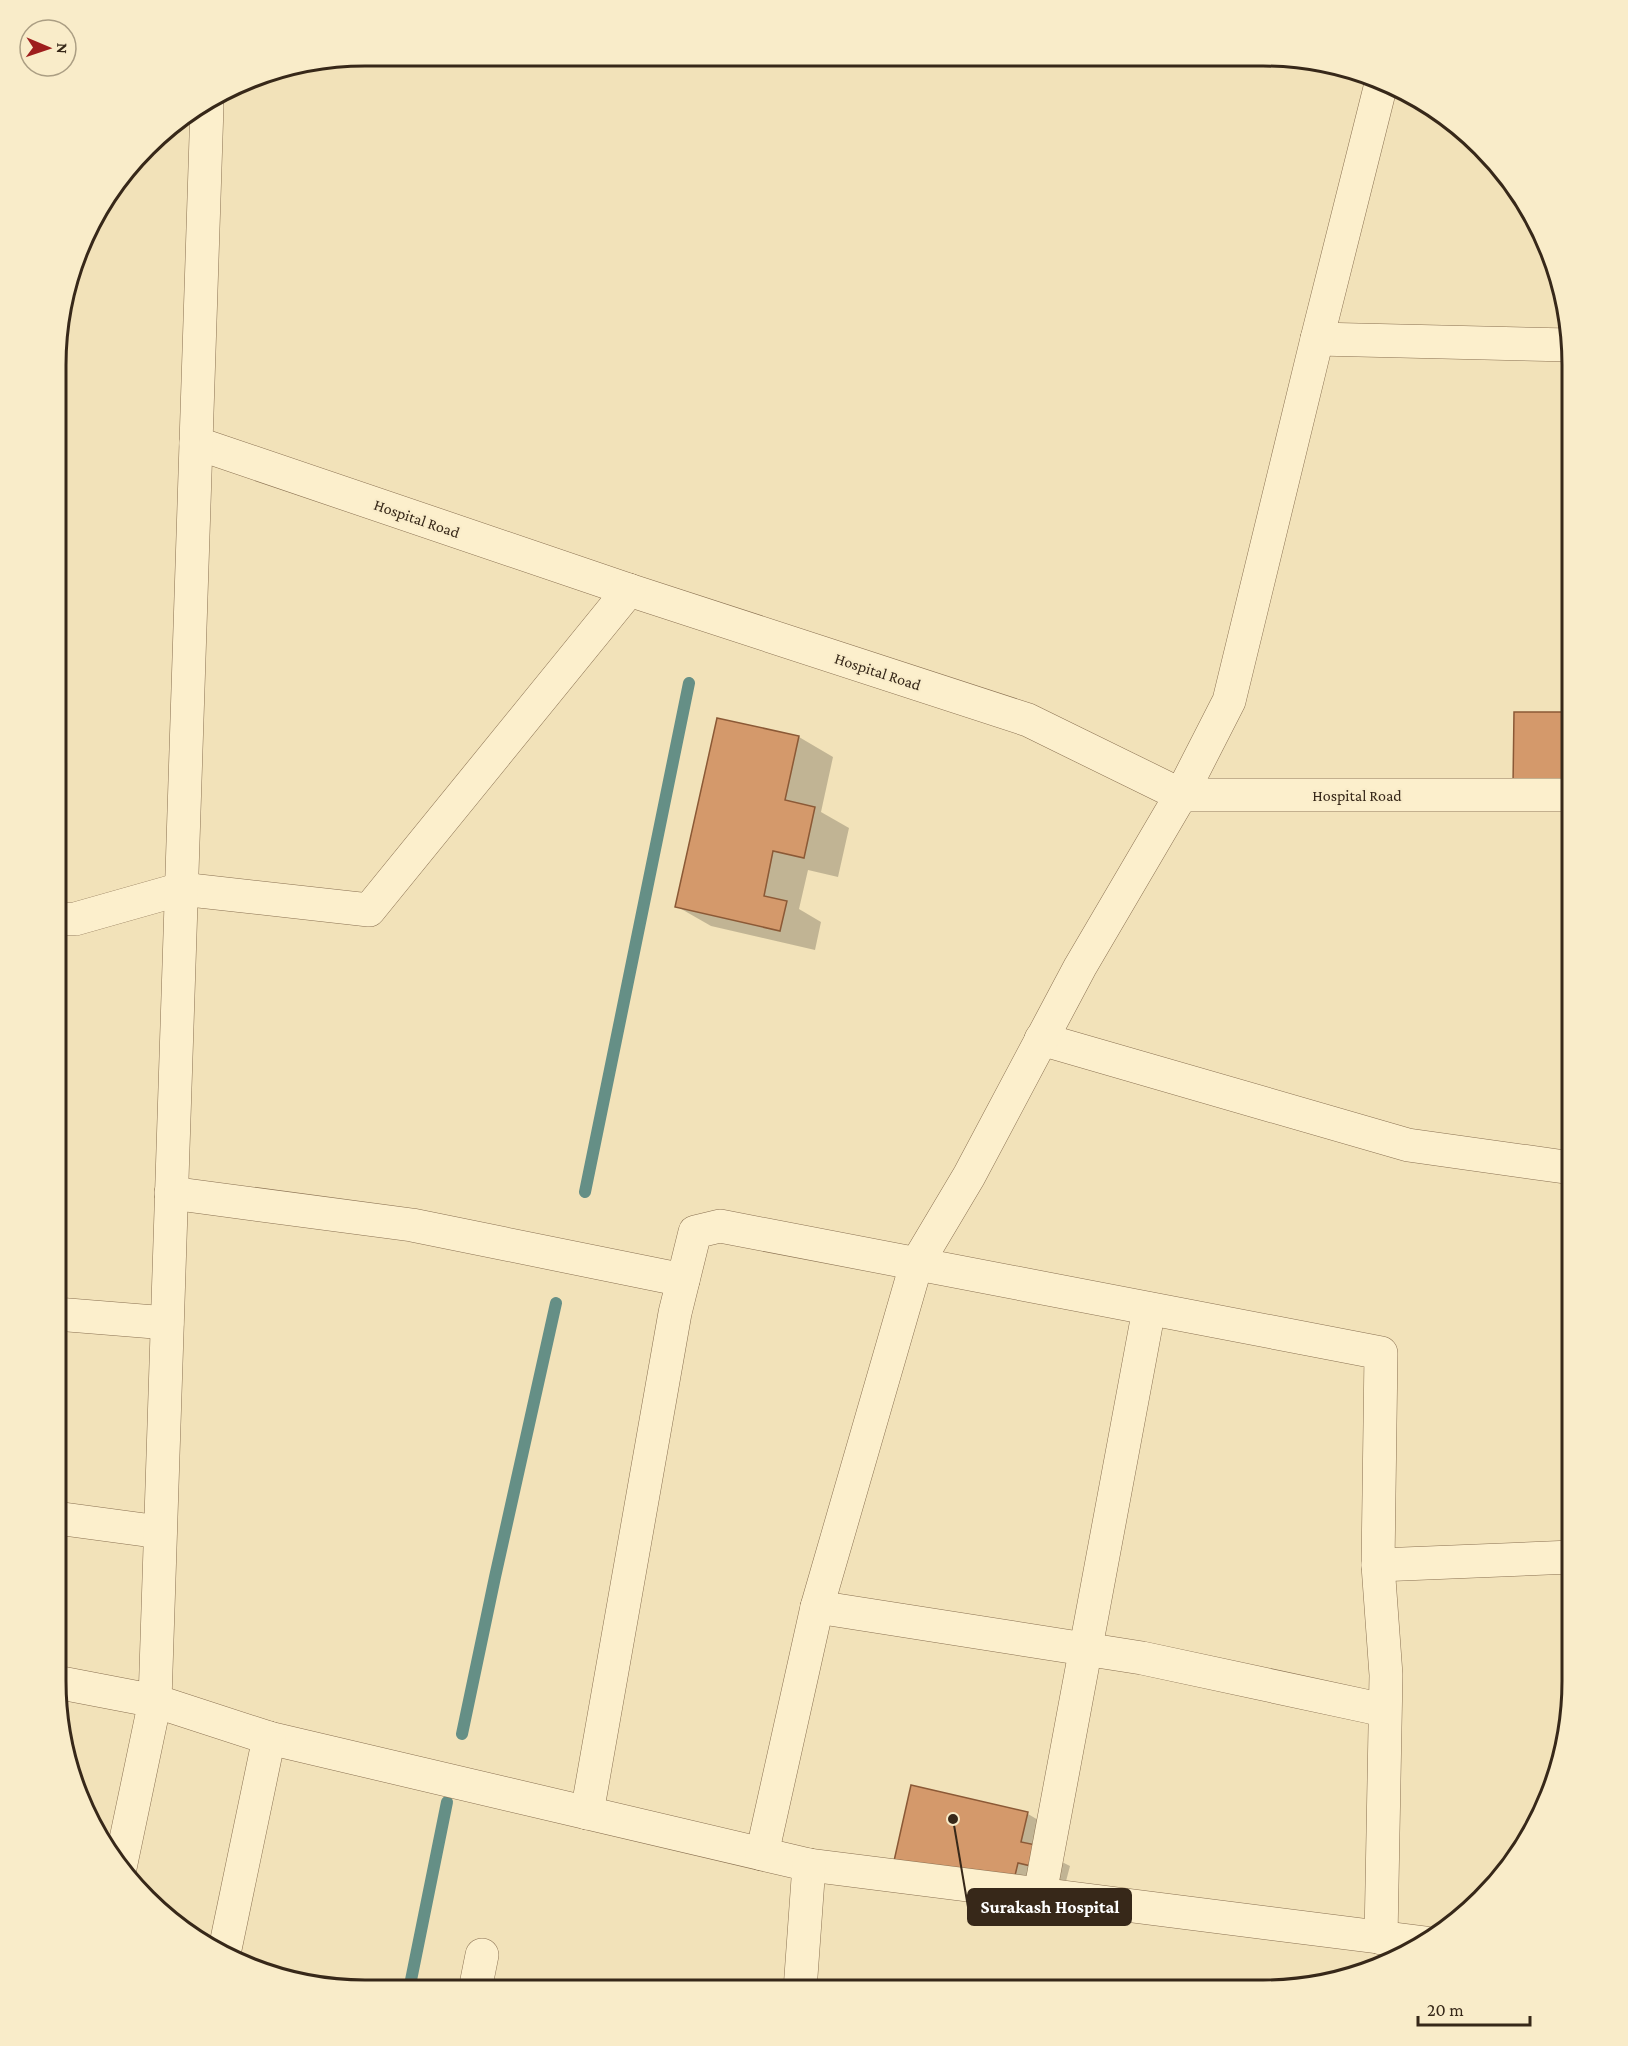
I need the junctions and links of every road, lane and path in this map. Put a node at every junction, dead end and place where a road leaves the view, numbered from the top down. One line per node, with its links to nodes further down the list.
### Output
1 (1379, 90): 3 (street)
2 (207, 111): 5 (street)
3 (1317, 339): 4 (street); 7 (street)
4 (1561, 345)
5 (196, 443): 6 (street, Hospital Road); 9 (street)
6 (629, 590): 7 (street, Hospital Road); 9 (street)
7 (1181, 795): 8 (street, Hospital Road); 11 (street)
8 (1562, 795)
9 (181, 889): 10 (street); 13 (street)
10 (66, 919)
11 (1041, 1039): 12 (street); 14 (street)
12 (1562, 1167)
13 (171, 1193): 15 (street); 18 (street)
14 (916, 1265): 15 (street); 16 (street); 23 (street)
15 (683, 1280): 29 (street)
16 (1149, 1309): 22 (street); 24 (street)
17 (66, 1315): 18 (street)
18 (167, 1323): 20 (street)
19 (66, 1519): 20 (street)
20 (160, 1532): 26 (street)
21 (1562, 1557): 22 (street)
22 (1378, 1565): 27 (street)
23 (817, 1607): 24 (street); 30 (street)
24 (1085, 1648): 27 (street); 33 (street)
25 (66, 1684): 26 (street)
26 (155, 1701): 28 (street); 31 (street)
27 (1384, 1710): 34 (street)
28 (269, 1738): 29 (street); 36 (street)
29 (587, 1813): 30 (street)
30 (762, 1854): 32 (street)
31 (123, 1856)
32 (809, 1865): 33 (street); 39 (street)
33 (1040, 1894): 34 (street)
34 (1381, 1938): 35 (street)
35 (1410, 1941)
36 (226, 1945)
37 (482, 1955): 38 (street)
38 (477, 1980)
39 (801, 1980)

